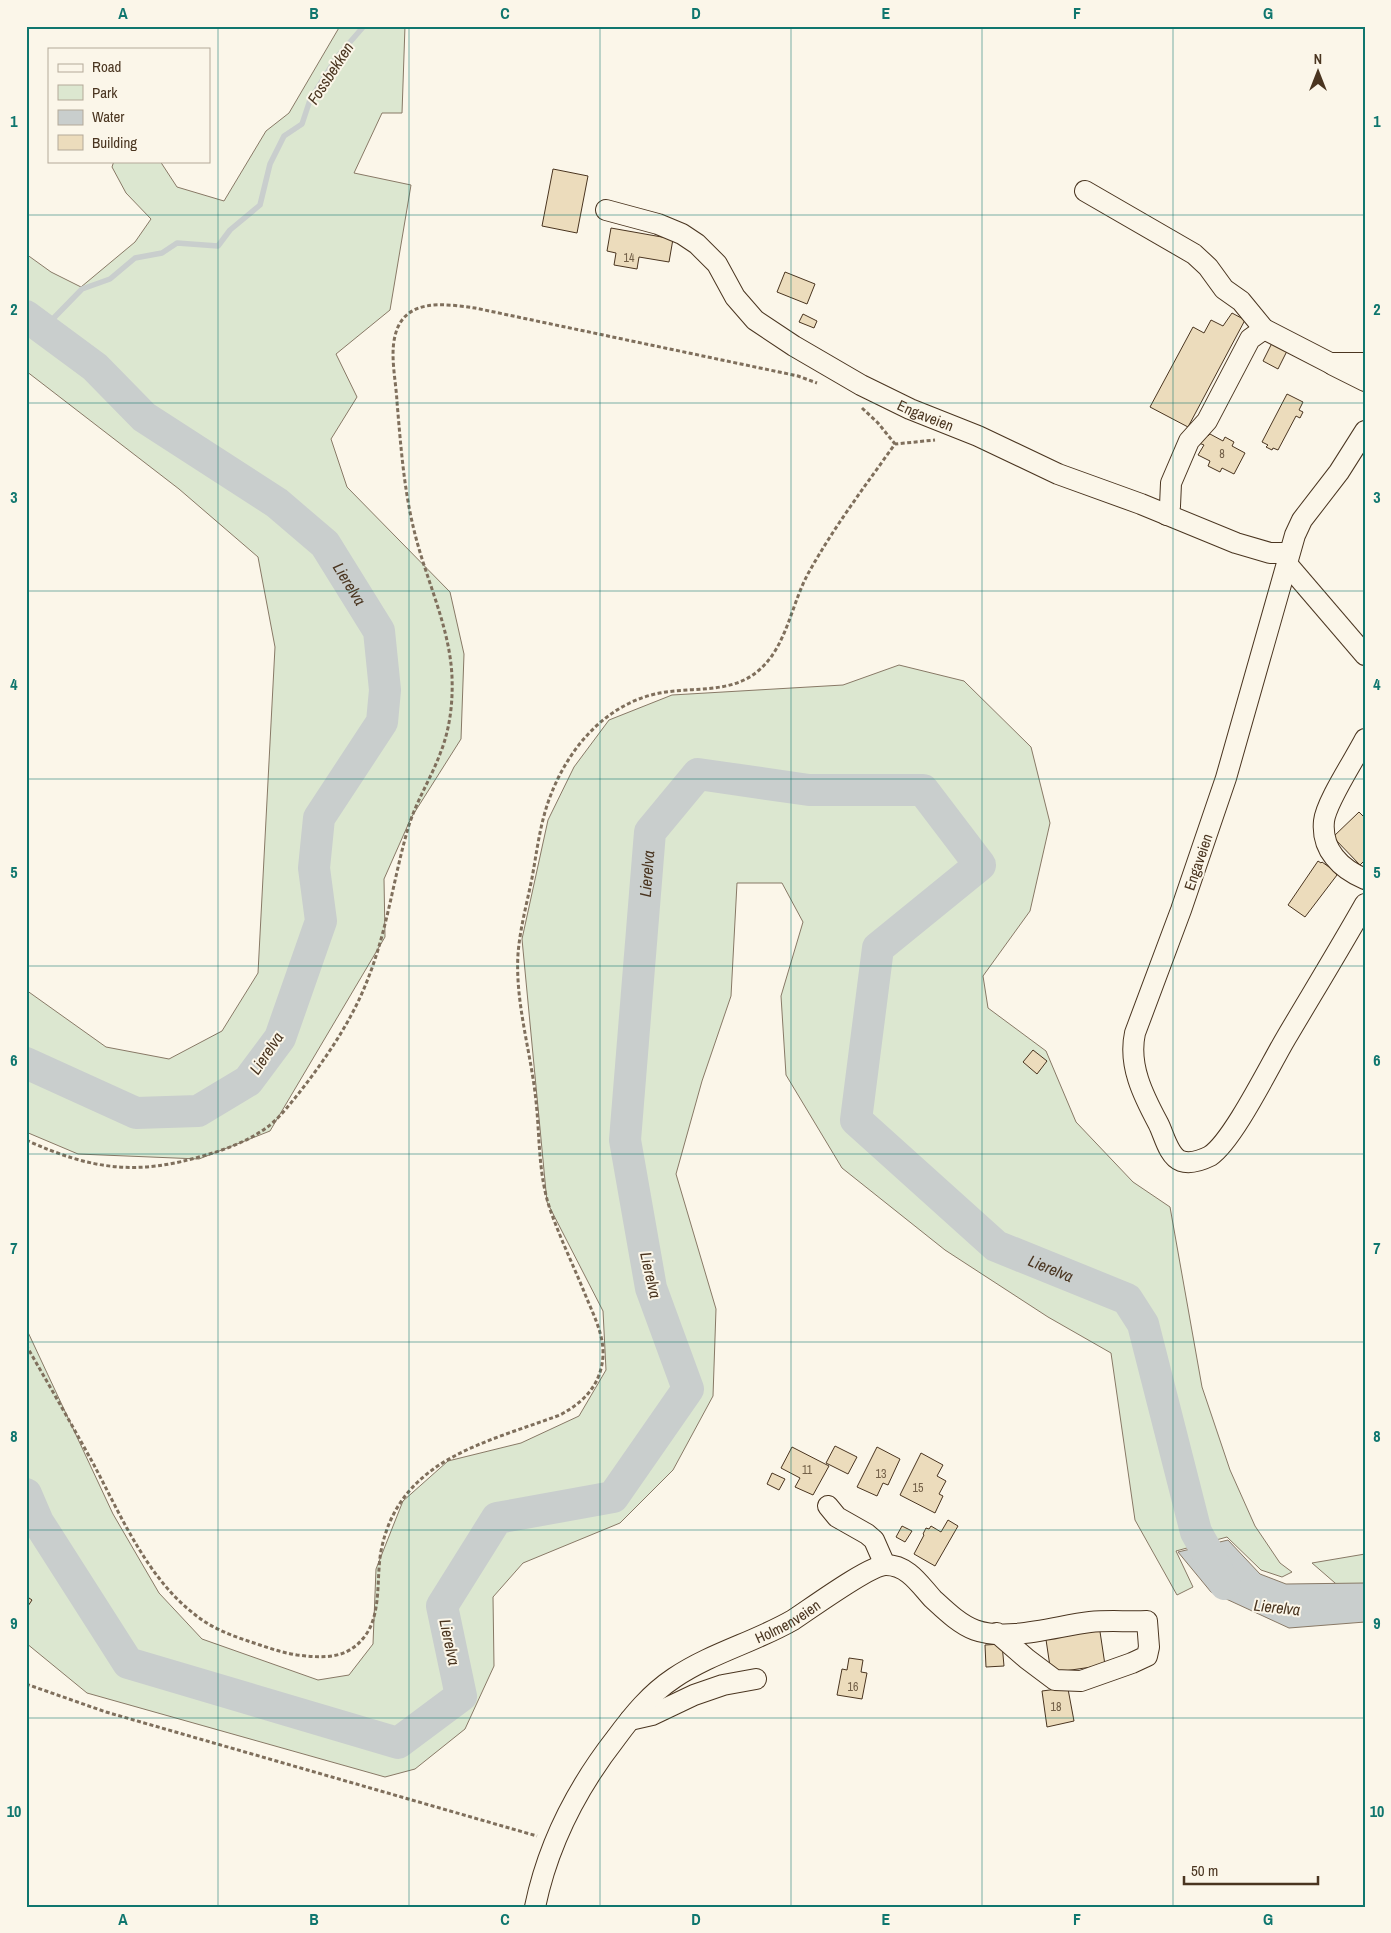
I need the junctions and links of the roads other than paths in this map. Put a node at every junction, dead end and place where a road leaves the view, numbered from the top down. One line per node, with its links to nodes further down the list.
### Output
1 (1085, 192): 3 (street)
2 (606, 210): 8 (street, Engaveien)
3 (1264, 329): 4 (street); 8 (street)
4 (1330, 363): 5 (street); 6 (street)
5 (1365, 363)
6 (1365, 381)
7 (1365, 431): 9 (street, Engaveien)
8 (1167, 515): 9 (street, Engaveien)
9 (1288, 559): 10 (street); 13 (street, Engaveien)
10 (1365, 655)
11 (1365, 739): 12 (street)
12 (1365, 879)
13 (1365, 904)
14 (828, 1506): 15 (street)
15 (885, 1564): 16 (street); 18 (street, Holmenveien)
16 (997, 1633): 16 (street)
17 (756, 1679): 18 (street)
18 (630, 1720): 19 (street, Holmenveien)
19 (535, 1907)

